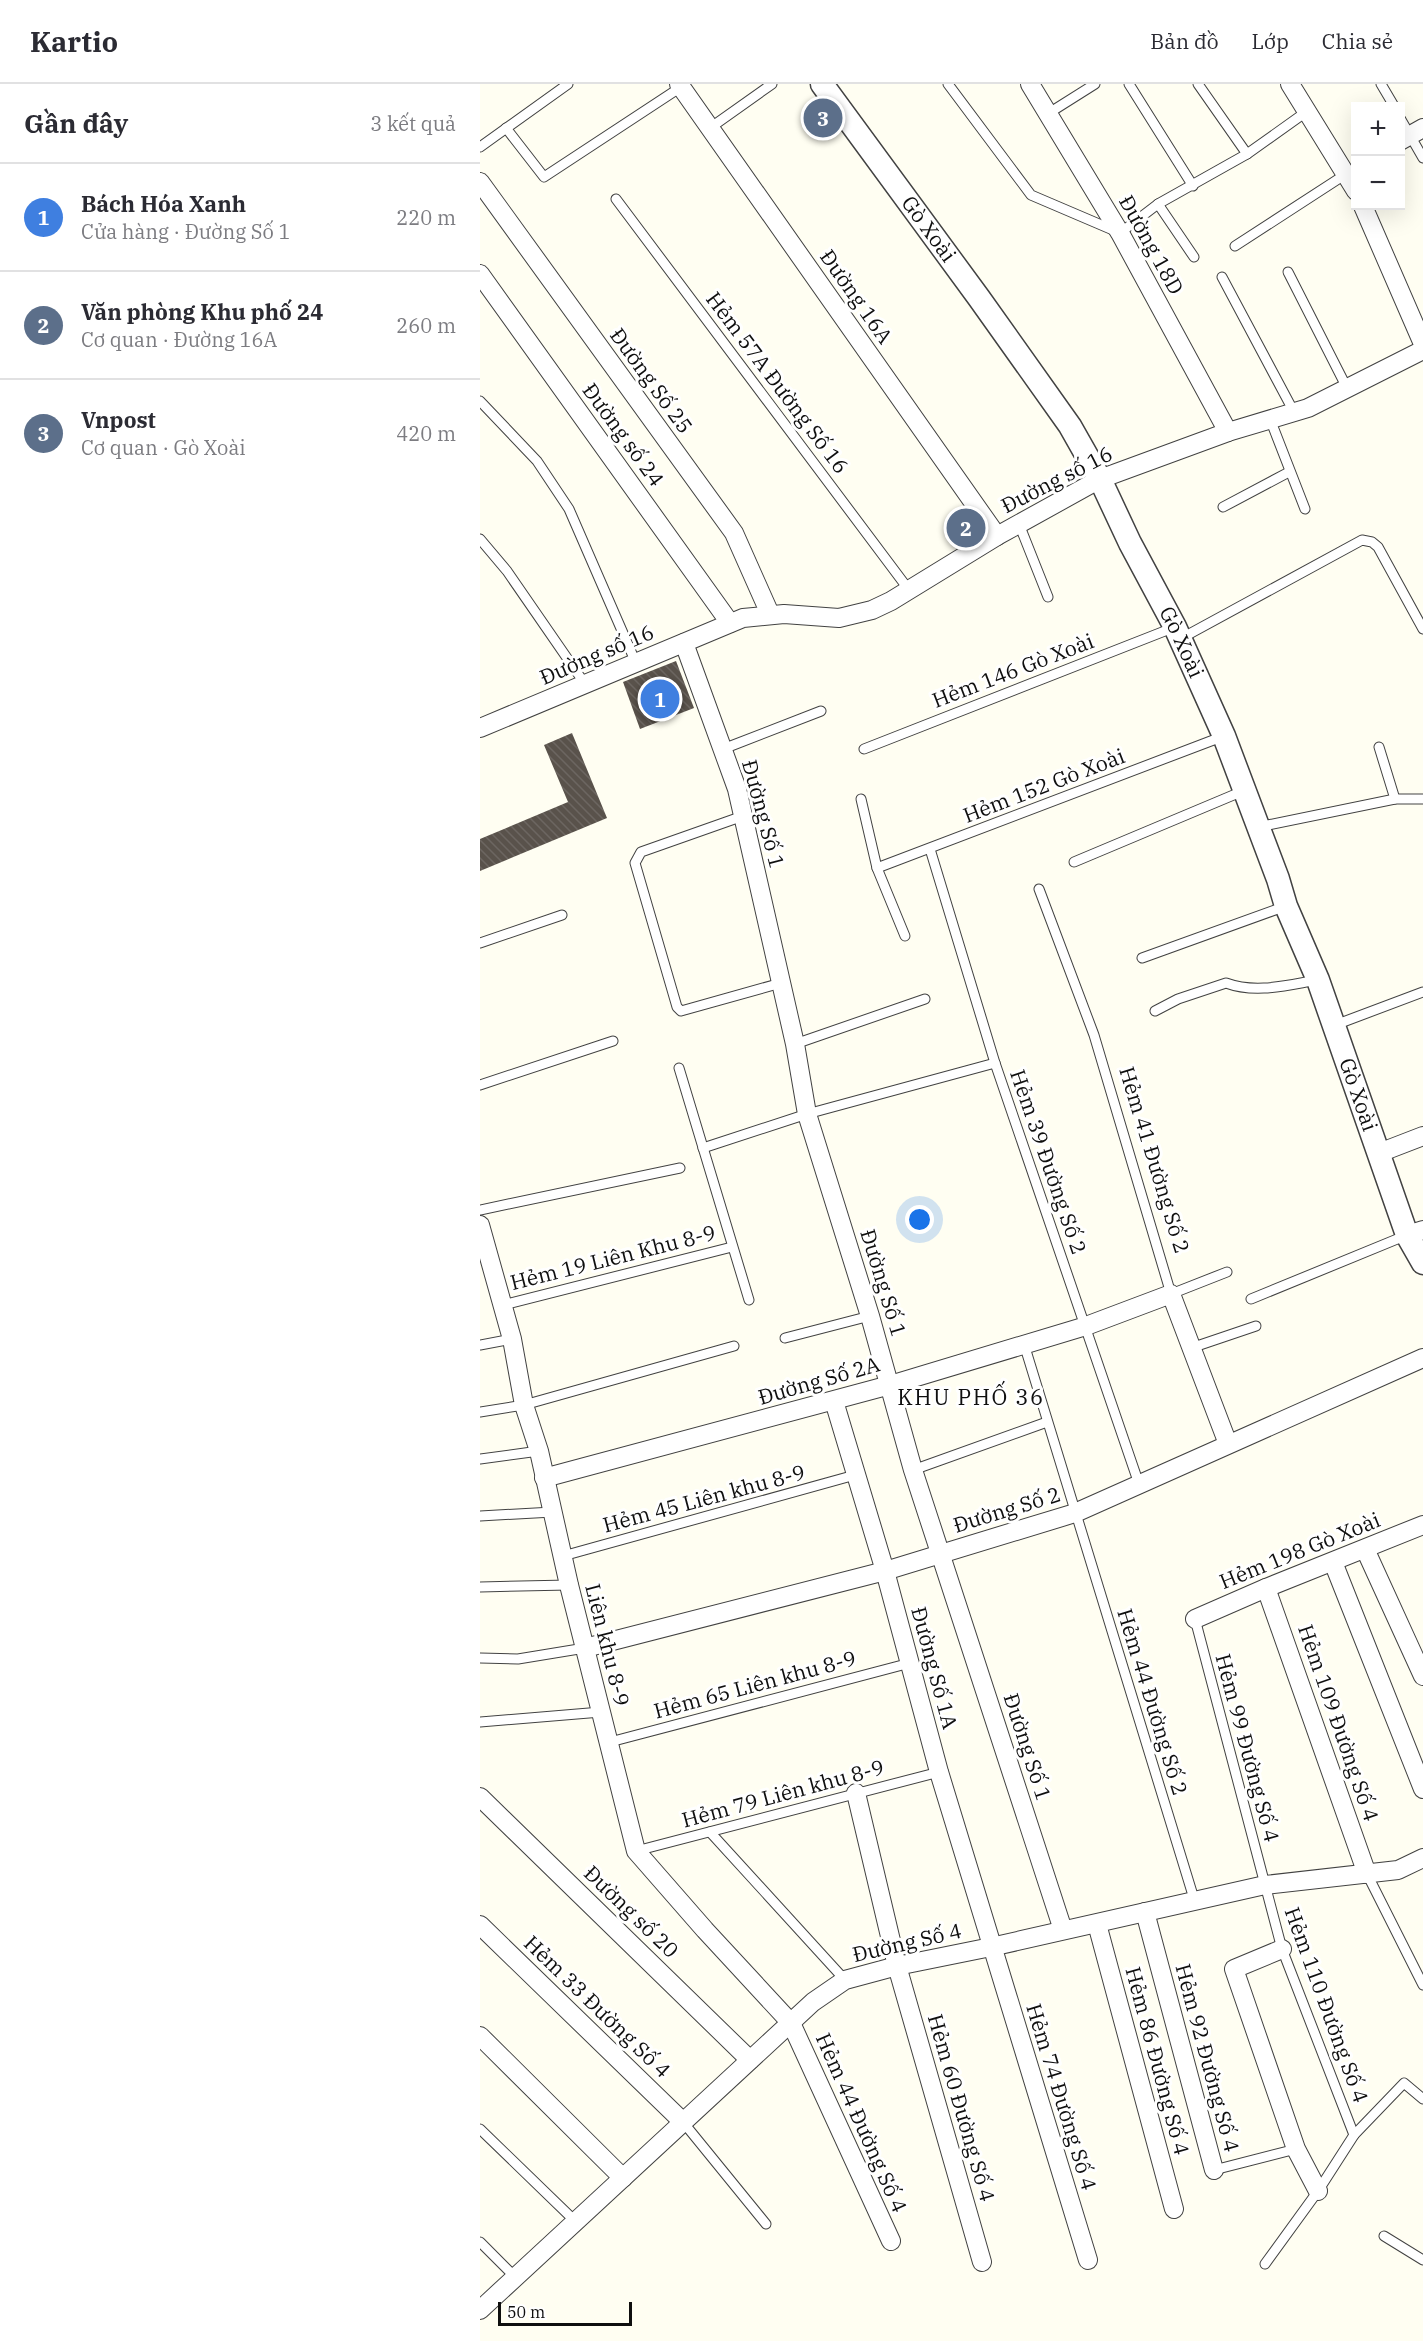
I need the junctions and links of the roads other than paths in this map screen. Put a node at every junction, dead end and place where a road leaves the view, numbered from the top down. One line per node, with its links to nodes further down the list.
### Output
1 (568, 84): 15 (lane)
2 (772, 84): 16 (lane)
3 (822, 84): 41 (street, Gò Xoài)
4 (948, 84): 27 (lane)
5 (1030, 84): 13 (street, Đường 18D)
6 (1095, 84): 13 (lane)
7 (1129, 84): 23 (lane)
8 (1198, 84): 19 (lane)
9 (1290, 84): 14 (street)
10 (1381, 84): 12 (lane)
11 (680, 86): 15 (lane); 16 (street, Đường 16A)
12 (1392, 102)
13 (1049, 112): 27 (street, Đường 18D)
14 (1306, 112): 19 (lane); 21 (street)
15 (506, 128): 18 (lane)
16 (710, 128): 45 (street, Đường 16A)
17 (1411, 135): 20 (lane)
18 (480, 147)
19 (1247, 154): 23 (lane)
20 (1423, 158)
21 (1351, 171): 28 (lane)
22 (480, 182): 49 (street, Đường Số 25)
23 (1193, 186): 25 (lane)
24 (616, 199): 47 (lane, Hẻm 57A Đường Số 16)
25 (1158, 204): 27 (lane); 29 (lane)
26 (1365, 210): 33 (street)
27 (1120, 233): 39 (street, Đường 18D)
28 (1235, 246)
29 (1194, 257)
30 (1288, 272): 35 (lane)
31 (480, 273): 50 (street, Đường số 24)
32 (1221, 277): 37 (lane)
33 (1423, 344)
34 (1423, 350): 35 (street, Đường số 16)
35 (1347, 388): 37 (street, Đường số 16)
36 (480, 401): 54 (lane)
37 (1294, 412): 38 (street, Đường số 16)
38 (1270, 419): 39 (street, Đường số 16); 40 (lane)
39 (1228, 432): 41 (street, Đường số 16)
40 (1289, 471): 42 (lane); 43 (lane)
41 (1100, 479): 44 (street, Đường số 16); 52 (street, Gò Xoài)
42 (1223, 507)
43 (1305, 509)
44 (1019, 524): 45 (street, Đường số 16); 48 (lane)
45 (997, 536): 47 (street, Đường số 16)
46 (480, 539): 55 (lane)
47 (909, 590): 49 (street, Đường số 16)
48 (1047, 597)
49 (770, 614): 50 (street, Đường số 16)
50 (730, 623): 53 (street, Đường số 16)
51 (1423, 629): 52 (lane, Hẻm 146 Gò Xoài)
52 (1178, 633): 58 (street, Gò Xoài); 61 (lane, Hẻm 146 Gò Xoài)
53 (684, 644): 54 (street, Đường số 16); 60 (street, Đường Số 1)
54 (636, 663): 55 (street, Đường số 16)
55 (585, 684): 57 (street, Đường số 16)
56 (821, 711): 60 (lane)
57 (480, 728)
58 (1224, 736): 62 (street, Gò Xoài); 68 (lane, Hẻm 152 Gò Xoài)
59 (1379, 747): 64 (lane)
60 (723, 749): 66 (street, Đường Số 1)
61 (864, 749)
62 (1243, 791): 67 (street, Gò Xoài); 69 (lane)
63 (861, 799): 70 (lane)
64 (1395, 799): 65 (lane); 67 (lane)
65 (1423, 799)
66 (743, 816): 78 (street, Đường Số 1); 78 (lane)
67 (1258, 827): 72 (street, Gò Xoài)
68 (930, 849): 70 (lane, Hẻm 152 Gò Xoài); 85 (lane, Hẻm 39 Đường Số 2)
69 (1074, 862)
70 (877, 868): 74 (lane)
71 (1039, 889): 100 (lane, Hẻm 41 Đường Số 2)
72 (1286, 906): 76 (lane); 77 (street, Gò Xoài)
73 (562, 915): 75 (lane)
74 (905, 936)
75 (480, 943)
76 (1142, 958)
77 (1318, 980): 81 (lane); 82 (street, Gò Xoài)
78 (781, 982): 84 (street, Đường Số 1)
79 (1423, 992): 82 (lane)
80 (925, 999): 84 (lane)
81 (1155, 1011)
82 (1333, 1026): 91 (street, Gò Xoài)
83 (613, 1041): 87 (lane)
84 (795, 1044): 88 (street, Đường Số 1)
85 (995, 1063): 88 (lane); 105 (lane, Hẻm 39 Đường Số 2)
86 (679, 1068): 90 (lane)
87 (480, 1085)
88 (807, 1114): 90 (lane); 104 (street, Đường Số 1)
89 (1423, 1137): 91 (street)
90 (703, 1148): 96 (lane)
91 (1379, 1153): 95 (street, Gò Xoài)
92 (680, 1168): 93 (lane)
93 (480, 1210)
94 (480, 1225): 97 (street, Liên khu 8-9)
95 (1415, 1233): 98 (street, Gò Xoài); 101 (lane)
96 (732, 1247): 102 (lane); 103 (lane, Hẻm 19 Liên Khu 8-9)
97 (485, 1261): 103 (street, Liên khu 8-9)
98 (1423, 1263)
99 (1227, 1272): 100 (lane)
100 (1171, 1294): 105 (street, Đường Số 2A); 112 (street, Hẻm 41 Đường Số 2)
101 (1251, 1299)
102 (749, 1300)
103 (503, 1305): 108 (street, Liên khu 8-9)
104 (870, 1316): 107 (lane); 114 (street, Đường Số 1)
105 (1086, 1326): 109 (street, Đường Số 2A); 125 (lane, Hẻm 39 Đường Số 2)
106 (1256, 1326): 112 (lane)
107 (784, 1338)
108 (512, 1339): 110 (lane); 116 (street, Liên khu 8-9)
109 (1024, 1344): 114 (street, Đường Số 2A); 118 (lane, Hẻm 44 Đường Số 2)
110 (480, 1345)
111 (734, 1346): 116 (lane)
112 (1191, 1348): 119 (street, Hẻm 41 Đường Số 2)
113 (1423, 1358): 119 (street, Đường Số 2)
114 (891, 1385): 115 (street, Đường Số 2A); 122 (street, Đường Số 1)
115 (834, 1401): 123 (street, Đường Số 1A); 124 (street, Đường Số 2A)
116 (524, 1405): 117 (lane); 120 (street, Liên khu 8-9)
117 (480, 1412)
118 (1047, 1422): 122 (lane); 127 (lane, Hẻm 44 Đường Số 2)
119 (1228, 1444): 125 (street, Đường Số 2)
120 (539, 1451): 121 (lane); 124 (street, Liên khu 8-9)
121 (480, 1459)
122 (914, 1470): 131 (street, Đường Số 1)
123 (855, 1475): 132 (lane, Hẻm 45 Liên khu 8-9); 134 (street, Đường Số 1A)
124 (544, 1478): 126 (street, Liên khu 8-9)
125 (1139, 1484): 127 (street, Đường Số 2)
126 (553, 1512): 128 (lane); 132 (street, Liên khu 8-9)
127 (1075, 1513): 131 (street, Đường Số 2); 155 (lane, Hẻm 44 Đường Số 2)
128 (480, 1516)
129 (1423, 1525): 130 (street, Hẻm 198 Gò Xoài)
130 (1365, 1549): 133 (street, Hẻm 198 Gò Xoài); 142 (street)
131 (941, 1554): 134 (street, Đường Số 2); 159 (street, Đường Số 1)
132 (563, 1556): 135 (street, Liên khu 8-9)
133 (1333, 1562): 137 (street, Hẻm 198 Gò Xoài); 147 (street)
134 (885, 1571): 139 (street, Đường Số 2); 141 (street, Đường Số 1A)
135 (569, 1585): 136 (lane); 139 (street, Liên khu 8-9)
136 (480, 1587)
137 (1266, 1588): 138 (street, Hẻm 198 Gò Xoài); 153 (street, Hẻm 109 Đường Số 4)
138 (1195, 1619): 154 (lane, Hẻm 99 Đường Số 4)
139 (585, 1648): 140 (lane); 143 (street, Liên khu 8-9)
140 (480, 1658)
141 (910, 1663): 145 (lane, Hẻm 65 Liên khu 8-9); 146 (street, Đường Số 1A)
142 (1423, 1676)
143 (601, 1712): 144 (lane); 145 (street, Liên khu 8-9)
144 (480, 1722)
145 (610, 1742): 151 (street, Liên khu 8-9)
146 (939, 1772): 148 (lane, Hẻm 79 Liên khu 8-9); 160 (street, Đường Số 1A)
147 (1423, 1789)
148 (856, 1793): 150 (lane, Hẻm 79 Liên khu 8-9); 162 (street, Hẻm 60 Đường Số 4)
149 (480, 1797): 167 (street, Đường số 20)
150 (710, 1832): 151 (lane, Hẻm 79 Liên khu 8-9); 163 (lane)
151 (636, 1851): 165 (street, Liên khu 8-9)
152 (1423, 1858): 153 (street, Đường Số 4)
153 (1367, 1874): 154 (street, Đường Số 4); 164 (lane)
154 (1265, 1885): 155 (street, Đường Số 4); 161 (lane, Hẻm 110 Đường Số 4)
155 (1195, 1902): 156 (street, Đường Số 4)
156 (1145, 1912): 157 (street, Đường Số 4); 173 (street, Hẻm 92 Đường Số 4)
157 (1097, 1923): 159 (street, Đường Số 4); 176 (street, Hẻm 86 Đường Số 4)
158 (480, 1925): 169 (street, Hẻm 33 Đường Số 4)
159 (1063, 1930): 160 (street, Đường Số 4)
160 (992, 1947): 162 (street, Đường Số 4); 182 (street, Hẻm 74 Đường Số 4)
161 (1282, 1949): 171 (lane, Hẻm 110 Đường Số 4); 172 (street)
162 (897, 1966): 163 (street, Đường Số 4); 184 (street, Hẻm 60 Đường Số 4)
163 (845, 1980): 165 (street, Đường Số 4)
164 (1422, 1982)
165 (791, 2023): 167 (street, Đường Số 4); 180 (street, Hẻm 44 Đường Số 4)
166 (480, 2036): 174 (street)
167 (750, 2060): 169 (street, Đường Số 4)
168 (1423, 2099): 171 (lane)
169 (683, 2122): 174 (street, Đường Số 4); 178 (lane)
170 (480, 2128): 177 (lane)
171 (1354, 2135): 175 (lane)
172 (1296, 2149): 173 (lane, Hẻm 92 Đường Số 4); 175 (street)
173 (1214, 2170)
174 (623, 2178): 177 (street, Đường Số 4)
175 (1318, 2191): 185 (lane)
176 (1174, 2209)
177 (576, 2222): 186 (street, Đường Số 4)
178 (766, 2224)
179 (1384, 2236): 183 (lane)
180 (891, 2241)
181 (480, 2242): 186 (lane)
182 (1088, 2260)
183 (1423, 2260)
184 (982, 2262)
185 (1265, 2264)
186 (515, 2277): 187 (street, Đường Số 4)
187 (480, 2310)

